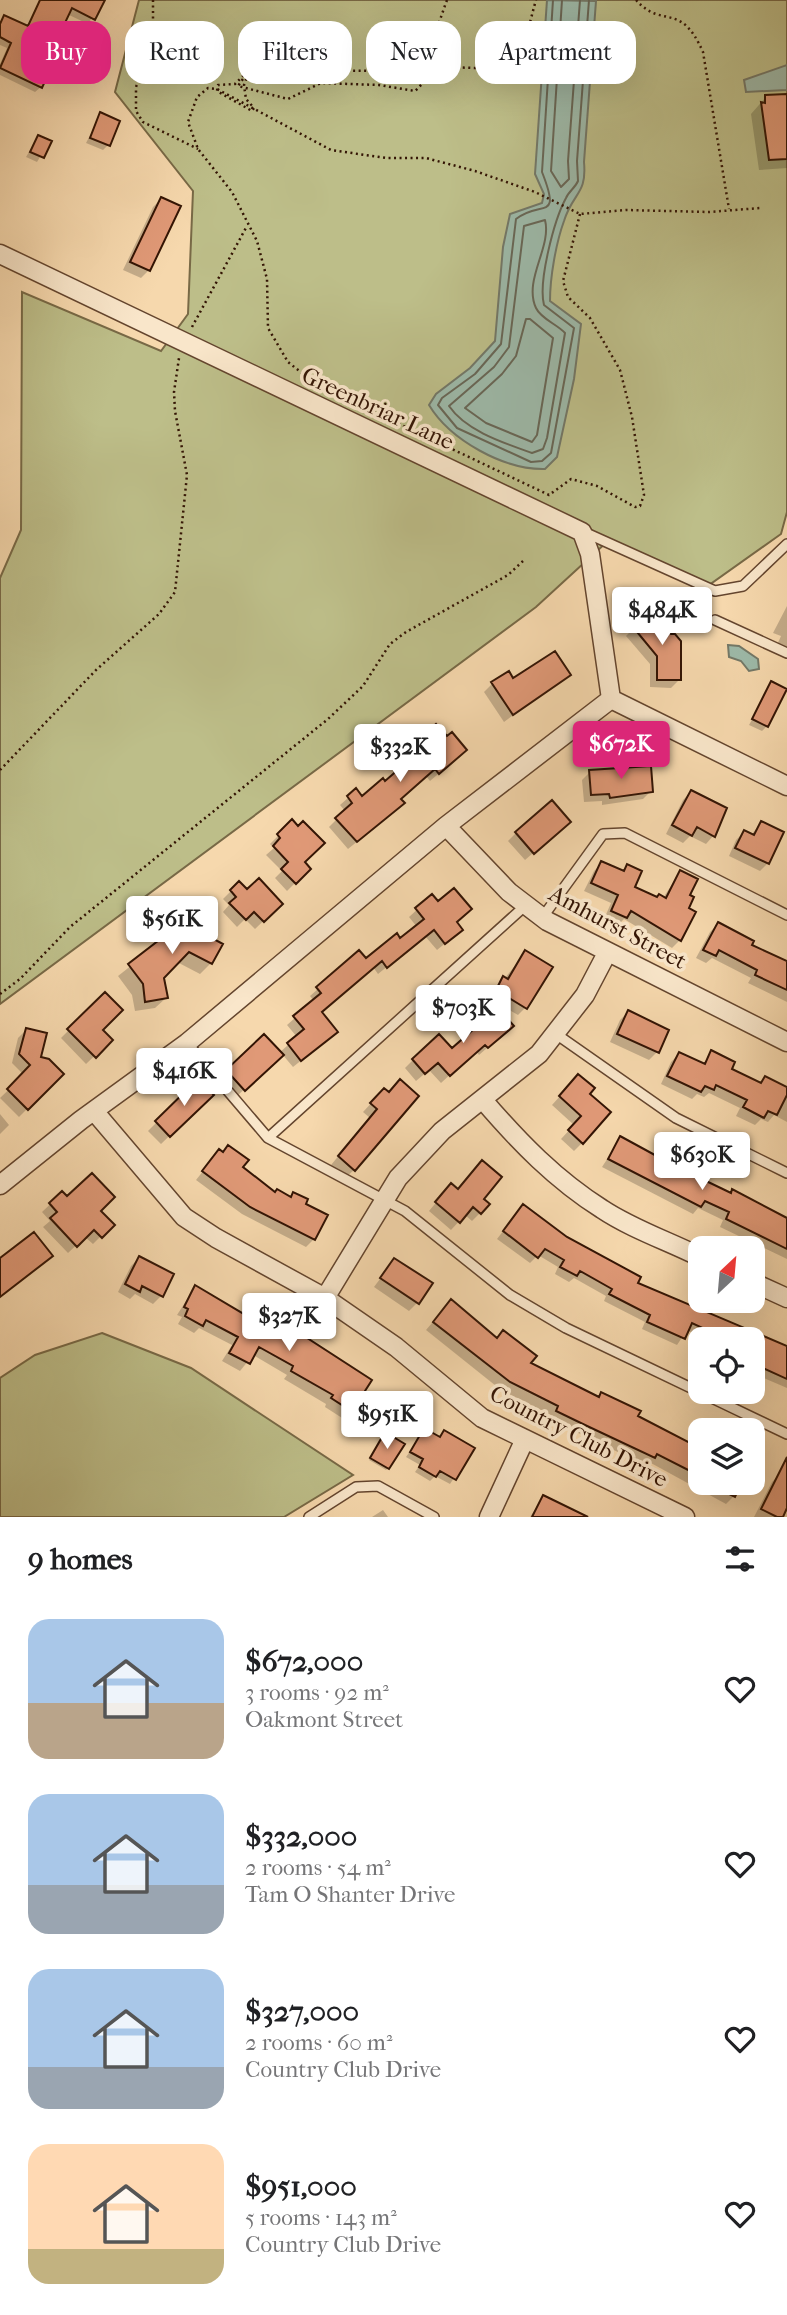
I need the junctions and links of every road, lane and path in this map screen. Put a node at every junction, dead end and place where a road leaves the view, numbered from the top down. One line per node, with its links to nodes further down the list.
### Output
1 (153, 0): 13 (path)
2 (447, 0): 5 (path)
3 (536, 0): 9 (path)
4 (636, 0): 15 (path)
5 (352, 71)
6 (238, 82): 10 (path)
7 (245, 84): 9 (path)
8 (238, 86): 9 (path); 11 (path)
9 (245, 88): 12 (path)
10 (217, 89): 11 (path); 12 (path); 13 (path)
11 (232, 96): 12 (path)
12 (253, 110): 16 (path)
13 (198, 149): 17 (path)
14 (760, 208): 15 (path)
15 (729, 209): 16 (path)
16 (580, 214): 17 (path)
17 (247, 226): 19 (path)
18 (0, 254): 19 (street, Greenbriar Lane)
19 (183, 342): 20 (street, Greenbriar Lane); 26 (path)
20 (582, 532): 21 (lane); 25 (street)
21 (787, 544)
22 (523, 561): 33 (path)
23 (715, 620): 24 (lane)
24 (787, 653)
25 (611, 699): 27 (street); 28 (street)
26 (0, 770)
27 (787, 786)
28 (446, 827): 29 (street, Amhurst Street); 35 (street)
29 (526, 905): 31 (street, Amhurst Street); 39 (lane)
30 (787, 915): 31 (lane)
31 (542, 918): 32 (street, Amhurst Street)
32 (607, 953): 34 (street); 36 (street, Amhurst Street)
33 (0, 995)
34 (556, 1034): 37 (street); 40 (lane)
35 (187, 1042): 38 (street); 39 (lane)
36 (787, 1042)
37 (483, 1100): 42 (street); 43 (street)
38 (94, 1111): 41 (street); 45 (street, Country Club Drive)
39 (268, 1138): 42 (lane)
40 (787, 1173)
41 (0, 1185)
42 (382, 1201): 45 (street); 47 (lane)
43 (688, 1251)
44 (765, 1288): 46 (street)
45 (325, 1298): 48 (street, Country Club Drive)
46 (787, 1298)
47 (787, 1434)
48 (525, 1439): 51 (street); 52 (street, Country Club Drive)
49 (309, 1517): 50 (lane)
50 (434, 1517)
51 (489, 1517)
52 (685, 1517)

